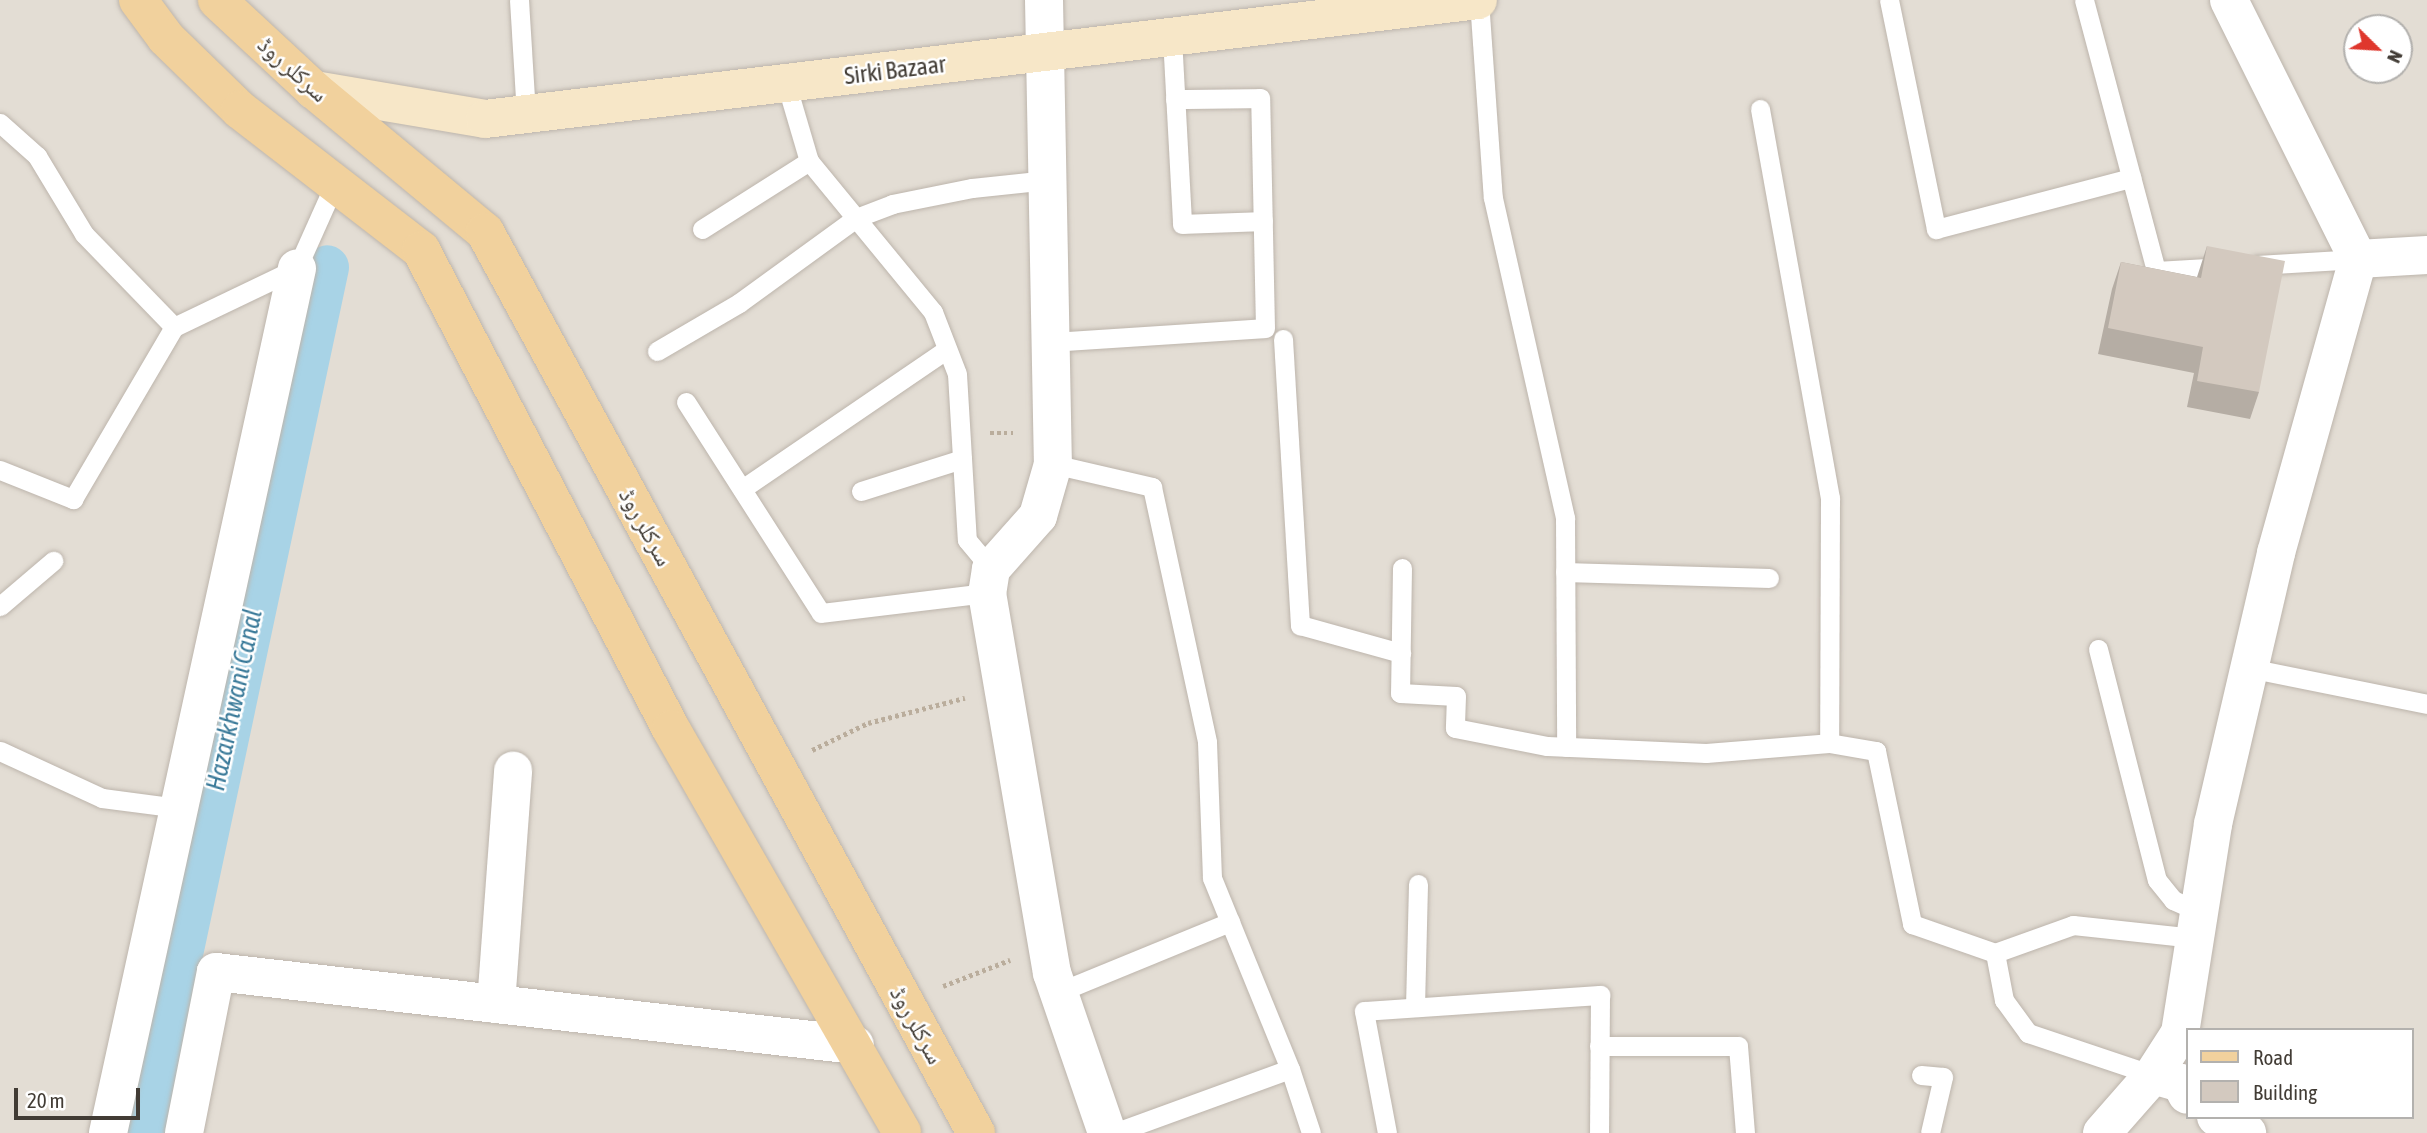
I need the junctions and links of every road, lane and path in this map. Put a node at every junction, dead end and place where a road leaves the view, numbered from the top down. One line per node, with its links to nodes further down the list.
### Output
1 (138, 0): 18 (main road)
2 (217, 0): 13 (main road, سرکلر روڈ)
3 (519, 0): 16 (lane)
4 (1044, 0): 11 (street)
5 (1479, 0): 9 (main road, Sirki Bazaar); 45 (lane)
6 (1889, 0): 20 (lane)
7 (2084, 0): 20 (lane)
8 (2229, 0): 29 (street)
9 (1263, 13): 10 (main road, Sirki Bazaar)
10 (1172, 37): 11 (main road, Sirki Bazaar); 14 (lane)
11 (1045, 52): 12 (main road, Sirki Bazaar); 21 (street)
12 (786, 83): 16 (main road, Sirki Bazaar); 19 (lane)
13 (314, 90): 16 (main road, Sirki Bazaar); 18 (main road); 23 (main road, سرکلر روڈ)
14 (1175, 99): 25 (lane); 25 (lane)
15 (1760, 109): 54 (lane)
16 (526, 114)
17 (0, 122): 31 (lane)
18 (285, 145): 22 (main road)
19 (809, 161): 24 (lane); 26 (lane)
20 (2132, 178): 29 (lane)
21 (1048, 180): 24 (lane); 33 (street)
22 (335, 183): 27 (main road); 30 (lane)
23 (455, 208): 27 (main road); 57 (main road, سرکلر روڈ)
24 (856, 218): 34 (lane); 35 (lane)
25 (1263, 221): 33 (lane)
26 (702, 229)
27 (421, 250): 69 (main road)
28 (2427, 255): 29 (street)
29 (2358, 259): 51 (street)
30 (297, 268): 31 (lane); 59 (street)
31 (174, 327): 40 (lane)
32 (1283, 339): 50 (lane)
33 (1051, 342): 38 (street)
34 (947, 349): 37 (lane); 41 (lane)
35 (657, 351)
36 (686, 402): 41 (lane)
37 (960, 433): 38 (path); 39 (lane)
38 (1052, 449): 47 (street); 61 (lane)
39 (962, 459): 42 (lane); 47 (lane)
40 (0, 470)
41 (742, 489): 47 (lane)
42 (861, 491)
43 (53, 561): 48 (lane)
44 (1402, 568): 50 (lane)
45 (1565, 572): 46 (lane); 55 (lane)
46 (1769, 578)
47 (989, 581): 52 (street)
48 (0, 606)
49 (2098, 649): 62 (lane)
50 (1401, 653): 55 (lane)
51 (2249, 668): 53 (lane); 62 (street)
52 (1003, 688): 57 (path); 63 (street)
53 (2425, 697)
54 (1829, 743): 55 (lane); 64 (lane)
55 (1566, 747)
56 (0, 751): 59 (lane)
57 (776, 767): 67 (main road, سرکلر روڈ)
58 (513, 771): 66 (street)
59 (179, 808): 76 (street)
60 (1418, 884): 68 (lane)
61 (1230, 922): 65 (lane); 71 (lane)
62 (2196, 925): 64 (lane); 73 (street)
63 (1048, 949): 65 (street); 67 (path)
64 (1995, 953): 73 (lane)
65 (1059, 992): 80 (street)
66 (496, 1004): 69 (street); 77 (street)
67 (906, 1004): 79 (main road, سرکلر روڈ)
68 (1415, 1007): 70 (lane); 83 (lane)
69 (855, 1045): 78 (main road)
70 (1599, 1046): 84 (lane); 85 (lane)
71 (1290, 1069): 81 (lane); 82 (lane)
72 (1921, 1075): 86 (lane)
73 (2153, 1076): 74 (street); 87 (street)
74 (2186, 1093)
75 (2220, 1119): 88 (street)
76 (108, 1133)
77 (184, 1133)
78 (902, 1133)
79 (976, 1133)
80 (1107, 1133)
81 (1114, 1133)
82 (1311, 1133)
83 (1387, 1133)
84 (1599, 1133)
85 (1745, 1133)
86 (1930, 1133)
87 (2102, 1133)
88 (2247, 1133)

